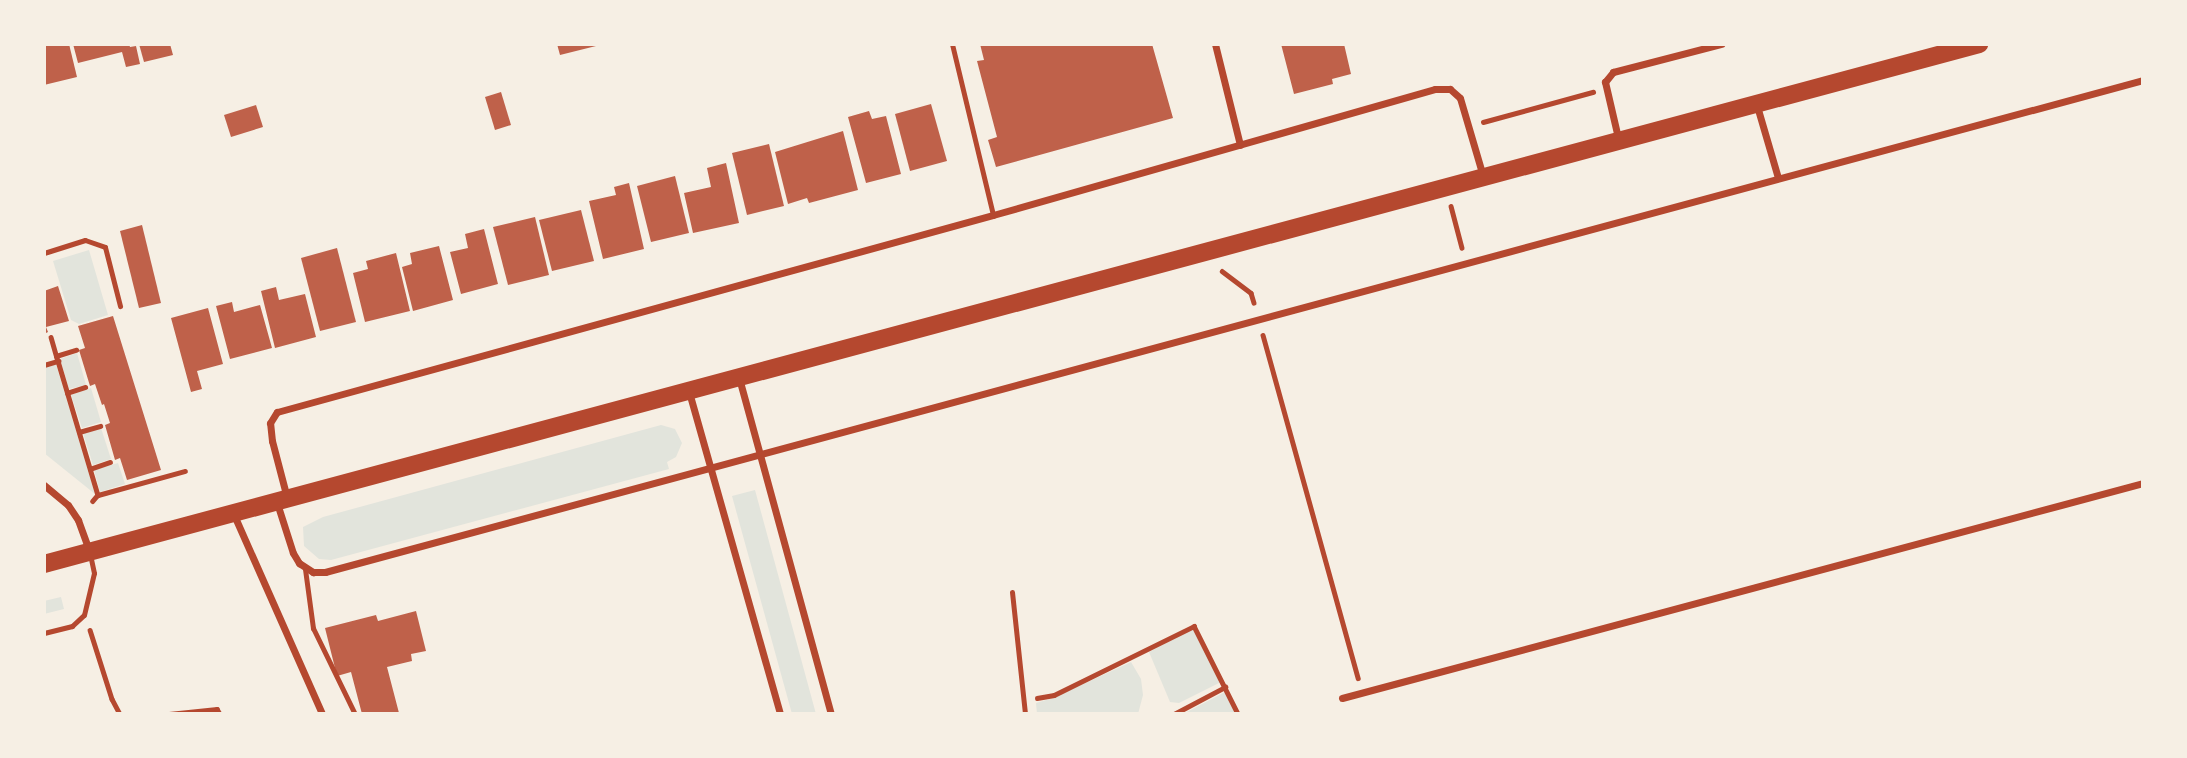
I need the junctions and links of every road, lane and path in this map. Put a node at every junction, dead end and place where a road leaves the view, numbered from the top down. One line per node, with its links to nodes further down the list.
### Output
1 (952, 44): 14 (lane)
2 (1215, 44): 10 (street)
3 (1721, 44): 6 (street)
4 (1979, 44): 7 (main road)
5 (2143, 80): 12 (street)
6 (1606, 89): 8 (path); 9 (street)
7 (1757, 106): 9 (main road); 12 (street)
8 (1469, 125): 10 (street); 11 (street)
9 (1619, 142): 11 (main road)
10 (1240, 145): 14 (street)
11 (1484, 178): 13 (main road)
12 (1778, 178): 16 (street)
13 (1447, 188): 16 (path); 24 (main road)
14 (993, 215): 38 (street)
15 (44, 253): 18 (lane)
16 (1466, 262): 19 (street)
17 (1213, 274): 19 (path)
18 (120, 306)
19 (1259, 319): 30 (street); 48 (path)
20 (51, 337): 22 (path)
21 (76, 350): 22 (path)
22 (57, 358): 23 (path); 27 (path)
23 (44, 365)
24 (738, 378): 26 (main road); 30 (street)
25 (85, 387): 27 (path)
26 (689, 392): 32 (street); 38 (main road)
27 (67, 393): 29 (path)
28 (100, 426): 29 (path)
29 (79, 432): 33 (path)
30 (759, 454): 32 (street); 58 (street)
31 (110, 462): 33 (path)
32 (710, 467): 43 (street); 57 (street)
33 (90, 469): 37 (path)
34 (185, 471): 37 (path)
35 (2143, 483): 48 (street)
36 (44, 485): 41 (street)
37 (98, 495): 39 (path)
38 (282, 500): 40 (main road); 43 (street)
39 (93, 501)
40 (233, 514): 41 (main road); 55 (street)
41 (89, 551): 42 (main road); 45 (lane)
42 (44, 564)
43 (305, 569): 56 (lane)
44 (1012, 592): 50 (lane)
45 (44, 634)
46 (97, 650): 52 (path)
47 (1224, 687): 50 (path); 60 (path); 61 (path)
48 (1362, 692): 49 (street)
49 (1342, 698)
50 (1023, 701): 59 (lane)
51 (203, 712): 53 (path); 54 (path)
52 (120, 714)
53 (169, 714)
54 (220, 714)
55 (322, 714)
56 (355, 714)
57 (779, 714)
58 (831, 714)
59 (1025, 714)
60 (1174, 714)
61 (1238, 714)

